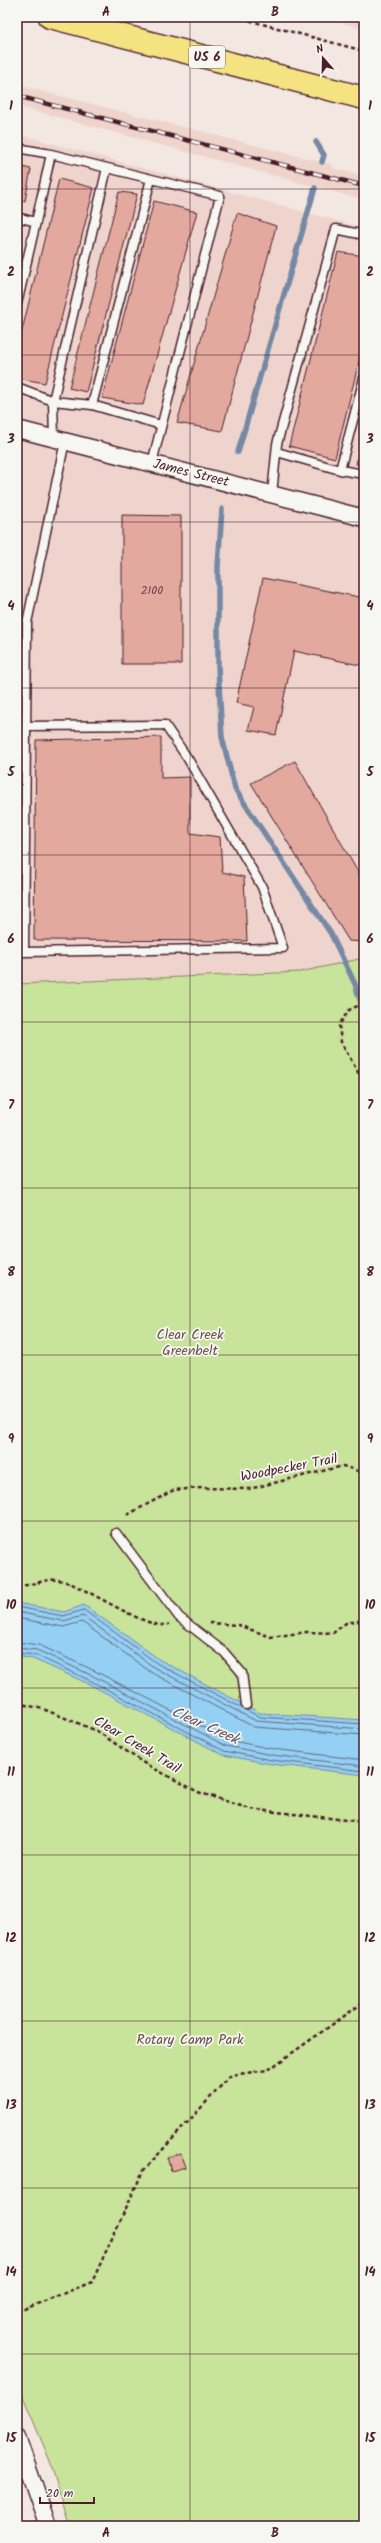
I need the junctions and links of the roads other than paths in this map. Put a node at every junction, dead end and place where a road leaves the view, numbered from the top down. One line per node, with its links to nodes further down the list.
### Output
1 (50, 17): 2 (main road, US 6)
2 (364, 98)
3 (17, 148): 4 (lane)
4 (51, 154): 5 (lane); 8 (lane)
5 (107, 168): 6 (lane); 13 (lane)
6 (151, 179): 14 (lane); 15 (lane)
7 (17, 217): 8 (lane)
8 (36, 222): 10 (lane)
9 (364, 235): 18 (lane)
10 (17, 304)
11 (364, 378): 20 (lane)
12 (17, 387): 13 (lane)
13 (53, 401): 14 (lane); 17 (lane)
14 (92, 405): 15 (lane)
15 (161, 425): 19 (lane)
16 (17, 429): 17 (street, James Street)
17 (60, 440): 19 (street, James Street); 24 (lane)
18 (277, 452): 20 (lane); 22 (lane)
19 (152, 463): 22 (street, James Street)
20 (340, 470): 21 (lane)
21 (364, 474)
22 (272, 494): 23 (street, James Street)
23 (364, 518)
24 (26, 726): 24 (lane)
25 (116, 1533): 26 (lane)
26 (246, 1705)
27 (17, 2437): 28 (street)
28 (48, 2526)

